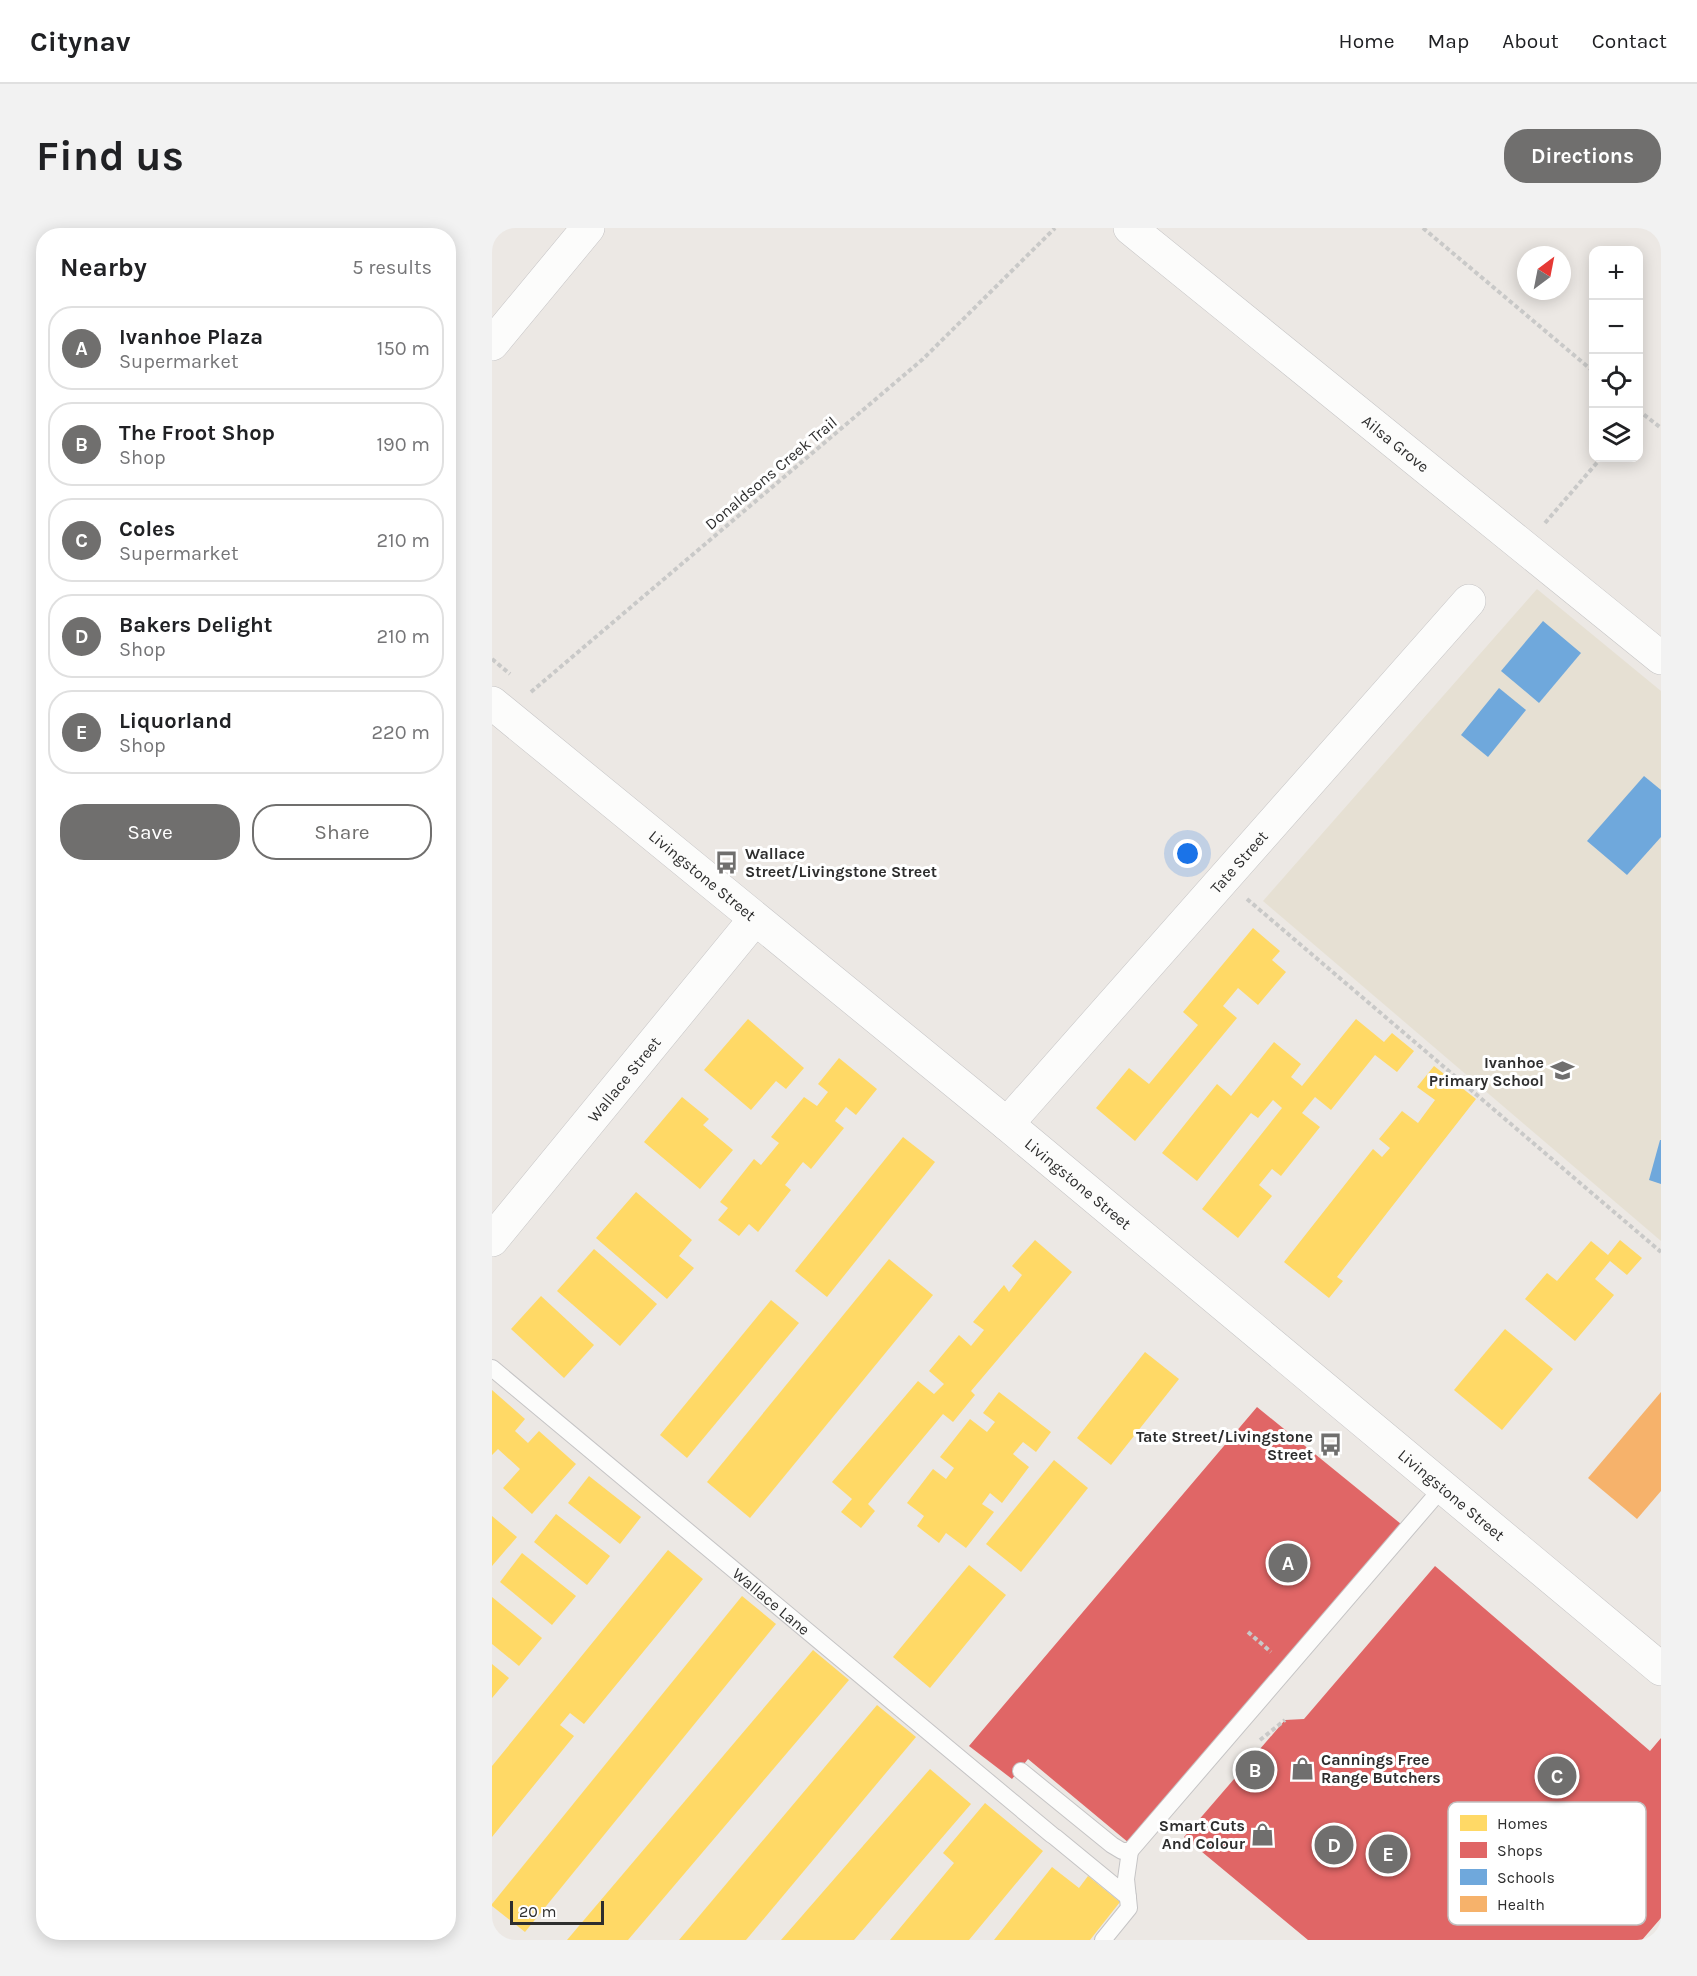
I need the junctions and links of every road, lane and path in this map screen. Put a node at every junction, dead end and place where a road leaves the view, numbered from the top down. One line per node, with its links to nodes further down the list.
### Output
1 (588, 228): 5 (street)
2 (1055, 228): 15 (path, Donaldsons Creek Trail)
3 (1130, 228): 10 (street, Ailsa Grove)
4 (1423, 228): 6 (path)
5 (492, 344)
6 (1589, 369)
7 (1643, 414): 8 (path)
8 (1661, 428)
9 (1598, 462): 10 (path)
10 (1525, 548): 12 (street, Ailsa Grove)
11 (1469, 601): 17 (street, Tate Street)
12 (1661, 658)
13 (492, 659): 14 (path)
14 (515, 679)
15 (523, 686)
16 (492, 703): 18 (street, Livingstone Street)
17 (1224, 879): 19 (street, Tate Street); 21 (path)
18 (755, 919): 19 (street, Livingstone Street); 20 (street, Wallace Street)
19 (1007, 1125): 23 (street, Livingstone Street)
20 (492, 1240)
21 (1661, 1252)
22 (492, 1368): 27 (lane, Wallace Lane)
23 (1443, 1487): 24 (street, Livingstone Street); 26 (lane)
24 (1661, 1669)
25 (1020, 1771): 26 (lane)
26 (1130, 1851): 27 (lane)
27 (1128, 1897): 28 (lane)
28 (1103, 1940)

